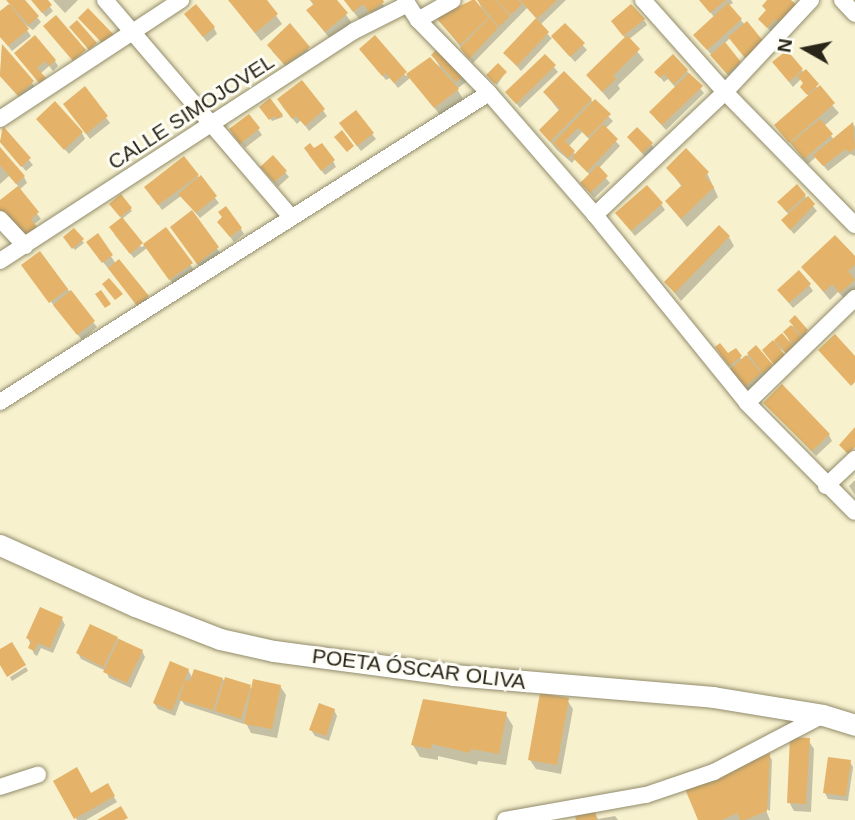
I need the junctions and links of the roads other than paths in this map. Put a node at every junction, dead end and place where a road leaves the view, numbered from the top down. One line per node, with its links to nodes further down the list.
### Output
1 (105, 0): 10 (street)
2 (181, 0): 10 (street)
3 (453, 0): 9 (street)
4 (643, 0): 11 (street)
5 (811, 0): 11 (street)
6 (842, 0): 8 (street)
7 (406, 2): 9 (street); 14 (street, CALLE SIMOJOVEL)
8 (855, 14)
9 (418, 20): 12 (street)
10 (133, 32): 13 (street); 14 (street)
11 (725, 92): 15 (street); 18 (street)
12 (488, 93): 15 (street); 16 (street)
13 (0, 119)
14 (213, 123): 16 (street); 19 (street, CALLE SIMOJOVEL)
15 (595, 215): 23 (street)
16 (290, 216): 22 (street)
17 (0, 219): 19 (street)
18 (855, 225)
19 (25, 246): 20 (street, CALLE SIMOJOVEL)
20 (0, 261)
21 (855, 298): 23 (street)
22 (0, 402)
23 (747, 403): 25 (street)
24 (855, 459): 25 (street)
25 (826, 486): 26 (street)
26 (855, 512)
27 (0, 545): 28 (street, POETA ÓSCAR OLIVA)
28 (823, 715): 29 (street, POETA ÓSCAR OLIVA); 32 (street)
29 (855, 725)
30 (38, 775): 31 (street)
31 (0, 787)
32 (505, 820)

